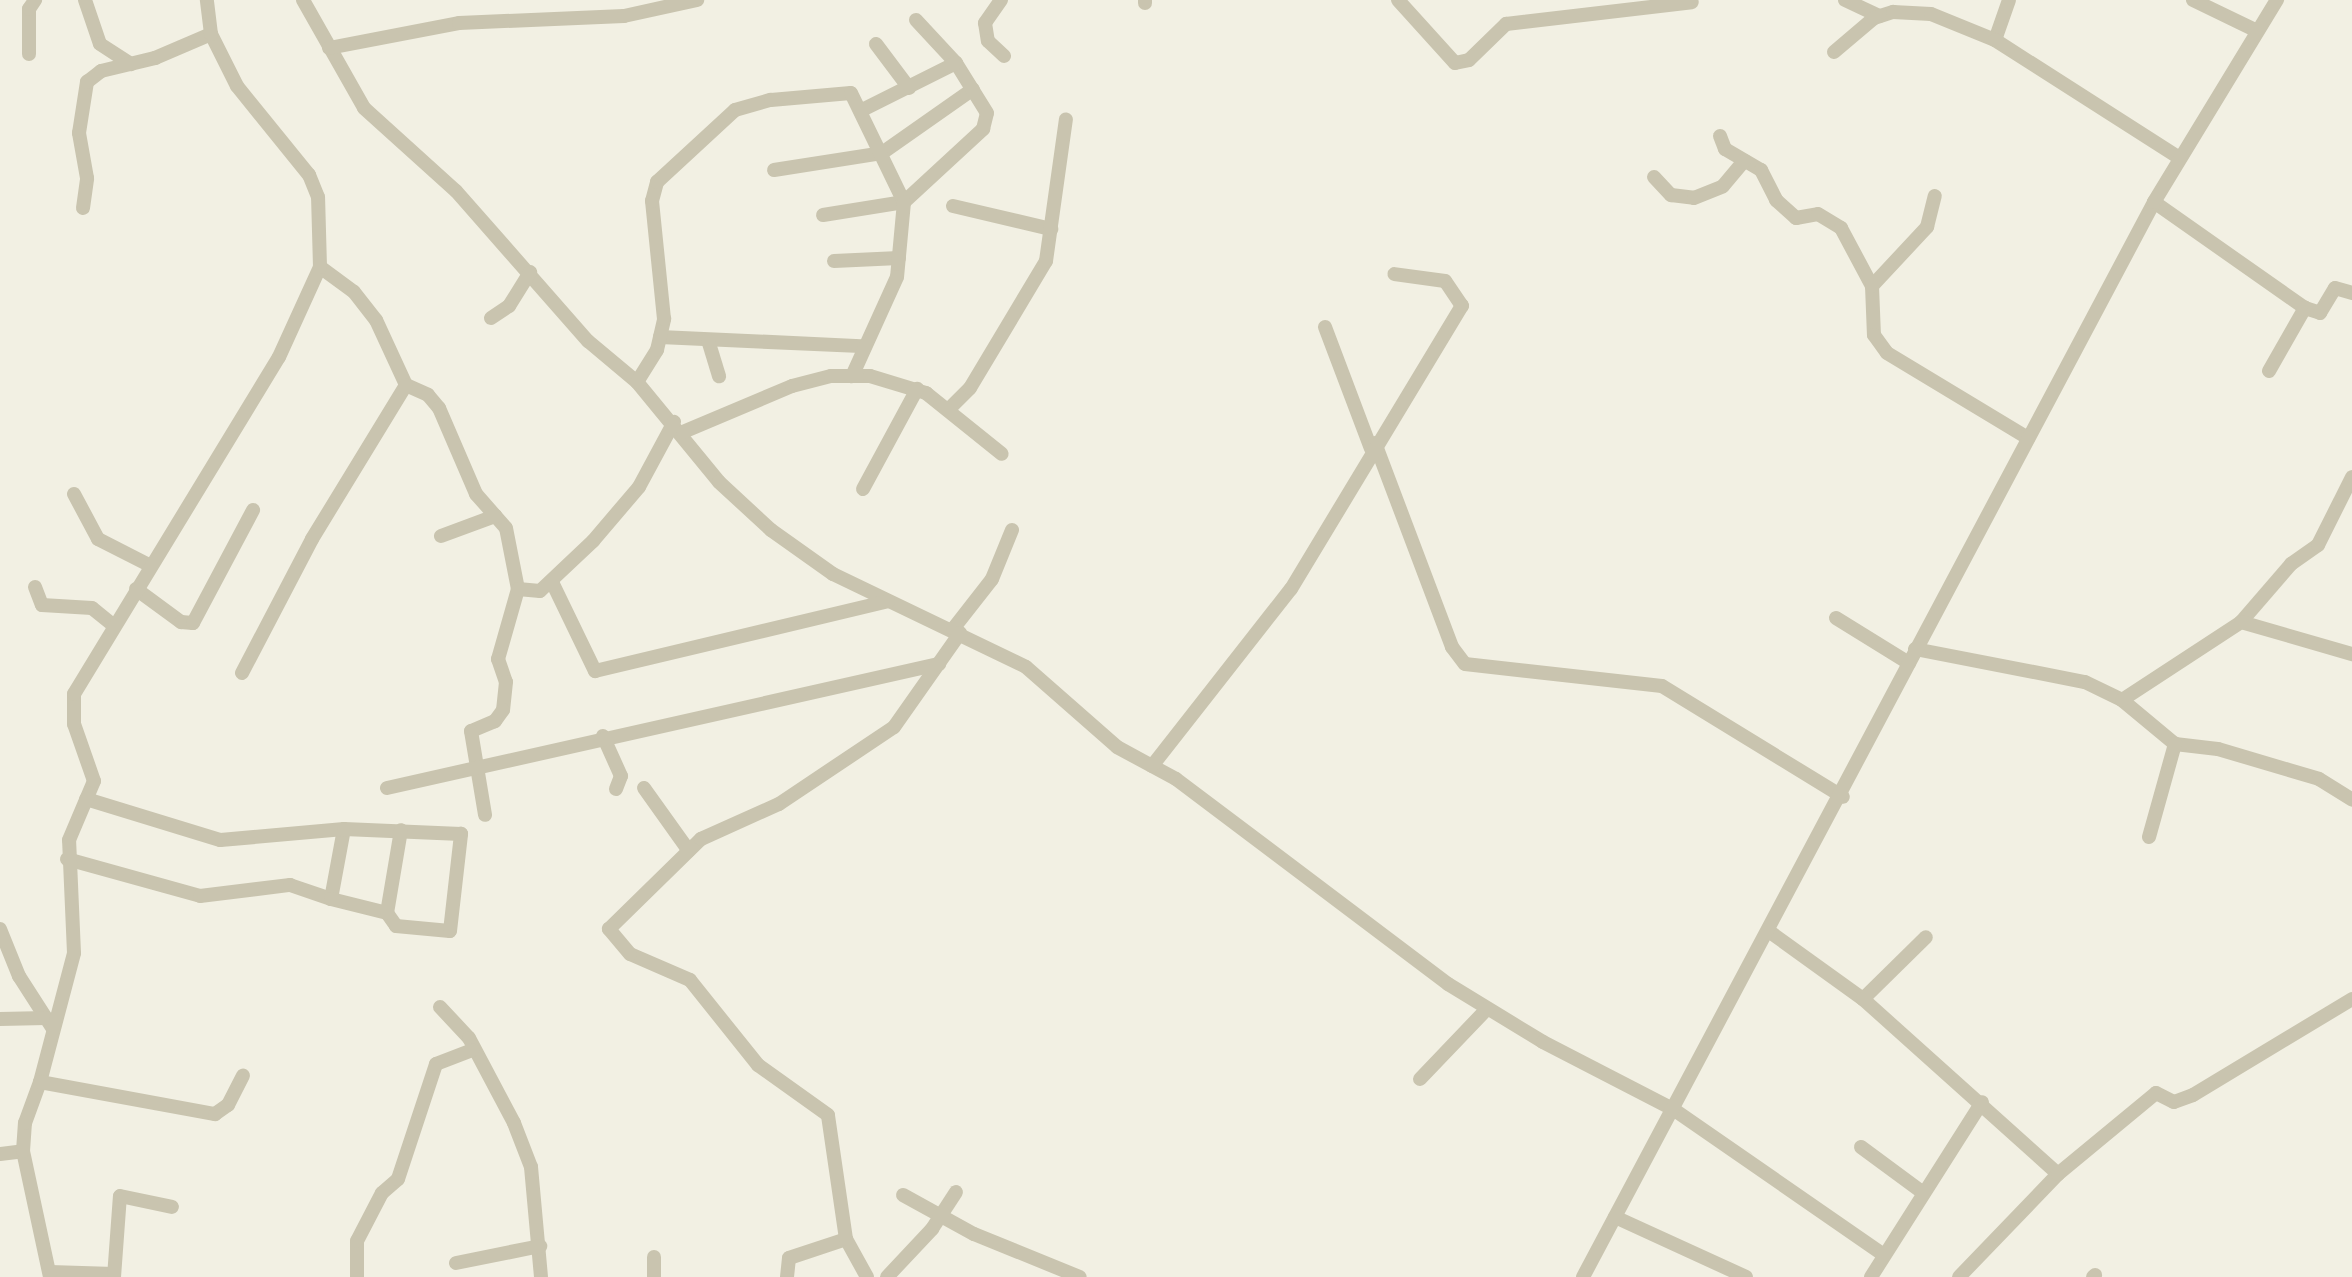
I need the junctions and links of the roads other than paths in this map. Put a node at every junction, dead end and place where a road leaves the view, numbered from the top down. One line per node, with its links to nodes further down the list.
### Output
1 (34, 0): 21 (street)
2 (85, 0): 24 (street)
3 (207, 0): 16 (street)
4 (303, 0): 19 (street)
5 (1001, 0): 22 (street)
6 (1398, 0): 12 (street)
7 (1845, 0): 13 (street)
8 (2009, 0): 17 (street)
9 (2193, 0): 15 (street)
10 (2277, 0): 15 (street)
11 (688, 1): 19 (street)
12 (1692, 2)
13 (1880, 16): 17 (street); 20 (street)
14 (916, 20): 23 (street)
15 (2257, 31): 31 (street)
16 (211, 34): 24 (street); 44 (street)
17 (1995, 40): 31 (street)
18 (876, 44): 25 (street)
19 (328, 48): 45 (street)
20 (1834, 52)
21 (29, 54)
22 (1004, 57)
23 (956, 63): 25 (street); 26 (street)
24 (131, 64): 39 (street)
25 (909, 88): 27 (street)
26 (972, 89): 30 (street); 36 (street)
27 (862, 110): 30 (street); 52 (street)
28 (1066, 119): 41 (street)
29 (1720, 136): 32 (street)
30 (882, 153): 33 (street); 36 (street)
31 (2178, 157): 37 (street)
32 (1744, 161): 34 (street); 47 (street)
33 (774, 170)
34 (1654, 177)
35 (1935, 196): 47 (street)
36 (904, 202): 40 (street); 42 (street)
37 (2154, 202): 49 (street); 63 (street)
38 (953, 206): 41 (street)
39 (83, 208)
40 (823, 215)
41 (1051, 229): 61 (street)
42 (899, 258): 43 (street); 54 (street)
43 (834, 261)
44 (320, 267): 59 (street); 73 (street)
45 (530, 272): 50 (street); 58 (street)
46 (1394, 274): 64 (street)
47 (1872, 286): 63 (street)
48 (2352, 293): 49 (street)
49 (2305, 308): 55 (street)
50 (491, 318)
51 (1325, 327): 64 (street)
52 (660, 337): 53 (street); 58 (street)
53 (708, 340): 54 (street); 56 (street)
54 (861, 346): 57 (street)
55 (2269, 371)
56 (719, 376)
57 (852, 376): 60 (street); 62 (street)
58 (638, 382): 62 (street)
59 (406, 385): 70 (street); 87 (street)
60 (917, 389): 61 (street); 67 (street)
61 (950, 408): 65 (street)
62 (678, 427): 74 (street); 78 (street)
63 (2028, 438): 83 (street)
64 (1373, 446): 92 (street); 96 (street)
65 (1002, 454)
66 (2352, 477): 80 (street)
67 (863, 489)
68 (74, 494): 73 (street)
69 (253, 510): 76 (street)
70 (495, 516): 72 (street); 77 (street)
71 (1012, 530): 82 (street)
72 (440, 536)
73 (149, 565): 76 (street)
74 (552, 582): 77 (street); 78 (street)
75 (36, 587): 81 (street)
76 (136, 589): 81 (street)
77 (517, 589): 91 (street)
78 (887, 601): 82 (street)
79 (1836, 618): 85 (street)
80 (2241, 622): 84 (street); 88 (street)
81 (114, 626): 97 (street)
82 (957, 631): 86 (street); 92 (street)
83 (1915, 649): 85 (street); 88 (street)
84 (2352, 653)
85 (1909, 663): 96 (street)
86 (939, 664): 89 (street); 103 (street)
87 (242, 673)
88 (2122, 700): 90 (street)
89 (603, 736): 91 (street); 95 (street)
90 (2175, 744): 98 (street); 102 (street)
91 (474, 764): 93 (street); 99 (street)
92 (1152, 766): 114 (street)
93 (387, 788)
94 (644, 788): 103 (street)
95 (616, 789)
96 (1843, 797): 108 (street)
97 (86, 799): 100 (street); 104 (street)
98 (2352, 800)
99 (485, 815)
100 (344, 829): 101 (street); 105 (street)
101 (401, 830): 106 (street); 106 (street)
102 (2149, 837)
103 (689, 851): 133 (street)
104 (67, 859): 105 (street); 116 (street)
105 (331, 898): 106 (street)
106 (387, 913)
107 (0, 929): 110 (street)
108 (1770, 932): 111 (street); 122 (street)
109 (1926, 937): 111 (street)
110 (6, 956): 116 (street)
111 (1863, 999): 121 (street)
112 (2352, 999): 126 (street)
113 (440, 1007): 117 (street)
114 (1487, 1009): 119 (street); 122 (street)
115 (0, 1019): 116 (street)
116 (50, 1023): 120 (street)
117 (472, 1050): 134 (street); 140 (street)
118 (243, 1076): 120 (street)
119 (1420, 1079)
120 (40, 1082): 124 (street)
121 (1982, 1102): 126 (street); 128 (street)
122 (1673, 1109): 132 (street); 135 (street)
123 (1861, 1147): 128 (street)
124 (23, 1151): 125 (street); 138 (street)
125 (0, 1154)
126 (2058, 1174): 150 (street)
127 (956, 1192): 131 (street)
128 (1922, 1192): 135 (street)
129 (903, 1195): 131 (street)
130 (172, 1207): 139 (street)
131 (940, 1217): 145 (street); 146 (street)
132 (1615, 1217): 147 (street); 148 (street)
133 (846, 1239): 143 (street); 144 (street)
134 (540, 1246): 137 (street); 141 (street)
135 (1881, 1253): 149 (street)
136 (654, 1257): 142 (street)
137 (456, 1263)
138 (50, 1275): 139 (street)
139 (114, 1275)
140 (357, 1277)
141 (541, 1277)
142 (654, 1277)
143 (787, 1277)
144 (867, 1277)
145 (887, 1277)
146 (1080, 1277)
147 (1583, 1277)
148 (1746, 1277)
149 (1871, 1277)
150 (1959, 1277)

